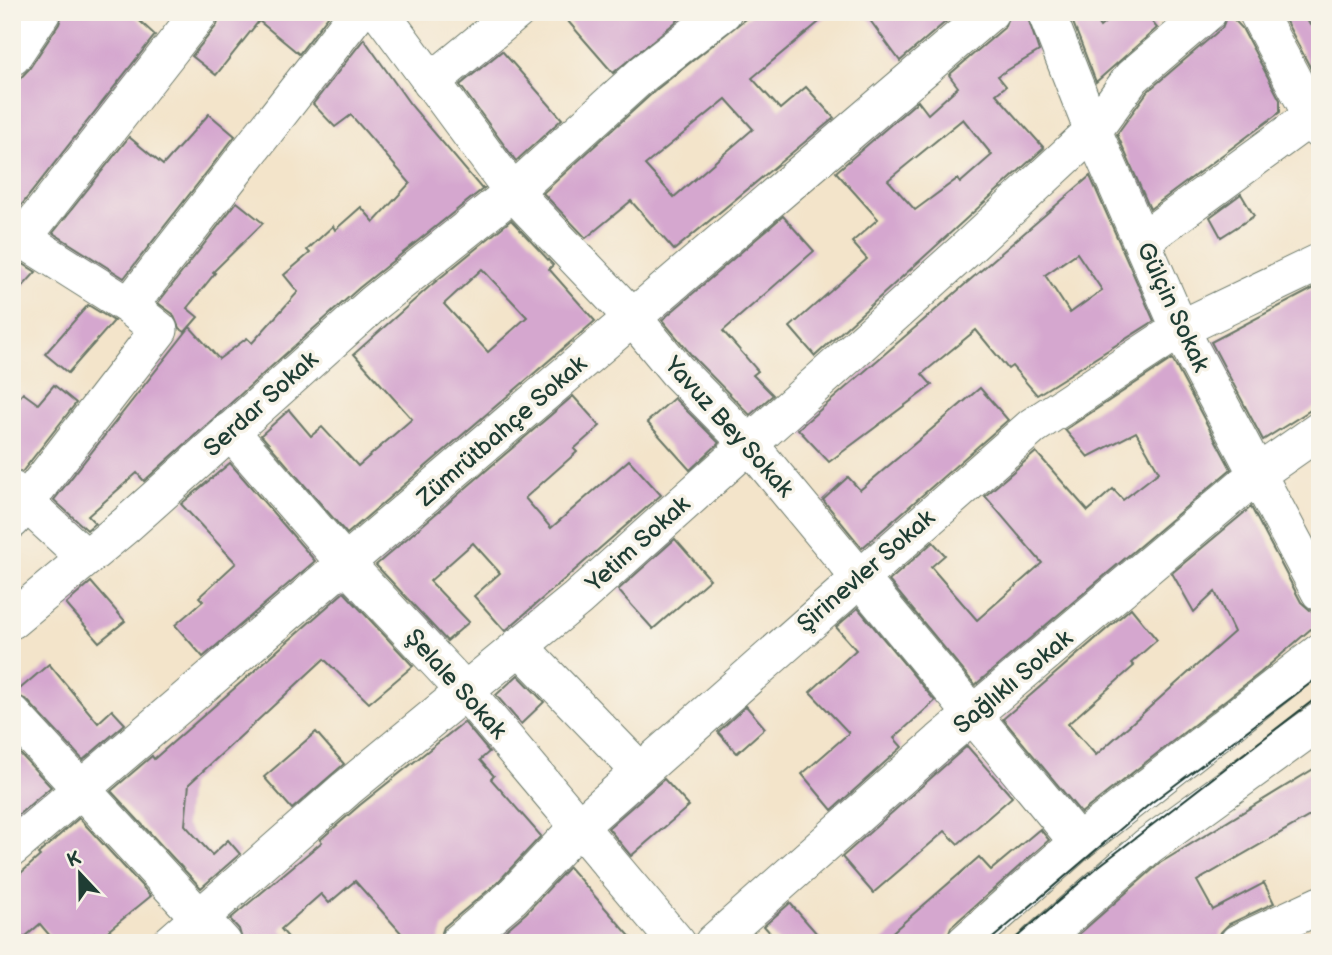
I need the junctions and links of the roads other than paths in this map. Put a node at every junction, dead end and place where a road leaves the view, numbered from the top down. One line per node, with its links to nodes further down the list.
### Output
1 (42, 12): 11 (street)
2 (200, 12): 16 (street)
3 (358, 12): 19 (street)
4 (380, 12): 12 (street, Yavuz Bey Sokak)
5 (516, 12): 12 (street)
6 (723, 12): 15 (street, Serdar Sokak)
7 (990, 12): 20 (street, Zümrütbahçe Sokak)
8 (1046, 12): 14 (street, Gülçin Sokak)
9 (1208, 12): 14 (street, Yetim Sokak)
10 (1257, 12): 13 (street)
11 (12, 57)
12 (430, 82): 15 (street, Yavuz Bey Sokak)
13 (1317, 119): 17 (street)
14 (1093, 131): 17 (street, Gülçin Sokak); 24 (street, Yetim Sokak)
15 (513, 192): 20 (street, Yavuz Bey Sokak); 23 (street, Serdar Sokak)
16 (17, 236): 19 (street)
17 (1143, 240): 21 (street, Gülçin Sokak)
18 (1320, 261): 21 (street, Şirinevler Sokak)
19 (129, 306): 26 (street)
20 (633, 318): 24 (street, Yavuz Bey Sokak); 28 (street, Zümrütbahçe Sokak)
21 (1180, 329): 25 (street, Gülçin Sokak); 29 (street, Şirinevler Sokak)
22 (1320, 430): 25 (street, Sağlıklı Sokak)
23 (230, 431): 27 (street, Serdar Sokak); 28 (street, Şelale Sokak)
24 (749, 444): 29 (street, Yavuz Bey Sokak); 32 (street, Yetim Sokak)
25 (1256, 474): 30 (street, Gülçin Sokak); 36 (street, Sağlıklı Sokak)
26 (17, 504): 27 (street)
27 (86, 558): 31 (street, Serdar Sokak)
28 (346, 564): 34 (street, Şelale Sokak); 39 (street, Zümrütbahçe Sokak)
29 (858, 576): 36 (street, Yavuz Bey Sokak); 38 (street, Şirinevler Sokak)
30 (1320, 592)
31 (12, 620)
32 (519, 646): 34 (street, Yetim Sokak); 38 (street)
33 (1320, 652): 41 (street)
34 (465, 691): 40 (street, Şelale Sokak); 44 (street, Yetim Sokak)
35 (12, 714): 39 (street)
36 (972, 715): 41 (street, Yavuz Bey Sokak); 48 (street, Sağlıklı Sokak)
37 (1320, 721): 50 (street)
38 (640, 771): 40 (street, Şirinevler Sokak)
39 (80, 791): 42 (street, Zümrütbahçe Sokak); 44 (street)
40 (579, 826): 46 (street, Şirinevler Sokak); 47 (street, Şelale Sokak)
41 (1078, 842): 49 (street)
42 (12, 848)
43 (1320, 905): 51 (street)
44 (212, 930): 45 (street, Yetim Sokak)
45 (172, 943)
46 (458, 943)
47 (677, 943)
48 (713, 943)
49 (965, 943)
50 (1037, 943)
51 (1238, 943)

